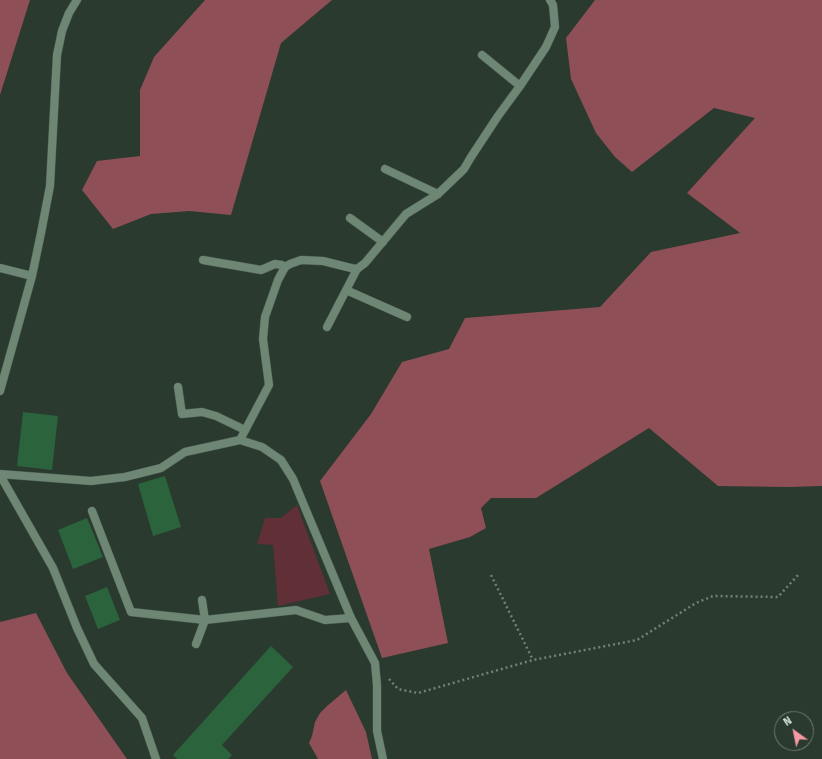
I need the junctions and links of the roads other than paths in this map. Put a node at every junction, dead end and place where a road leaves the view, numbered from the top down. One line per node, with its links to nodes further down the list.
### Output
1 (77, 0): 13 (street)
2 (550, 0): 4 (street)
3 (482, 55): 4 (street)
4 (520, 86): 6 (street)
5 (385, 170): 6 (street)
6 (438, 194): 8 (street)
7 (350, 218): 8 (street)
8 (383, 242): 12 (street)
9 (203, 260): 10 (street)
10 (285, 267): 12 (street); 19 (street)
11 (0, 268): 13 (street)
12 (357, 269): 14 (street)
13 (32, 276): 18 (street)
14 (346, 290): 15 (street); 16 (street)
15 (407, 317)
16 (327, 326)
17 (178, 388): 19 (street)
18 (0, 391)
19 (245, 430): 20 (street)
20 (240, 440): 21 (street); 25 (street)
21 (0, 475): 22 (street)
22 (3, 488): 28 (street)
23 (92, 511): 26 (street)
24 (202, 600): 26 (street)
25 (351, 618): 26 (street); 29 (street)
26 (205, 620): 27 (street)
27 (196, 644)
28 (156, 759)
29 (383, 759)

